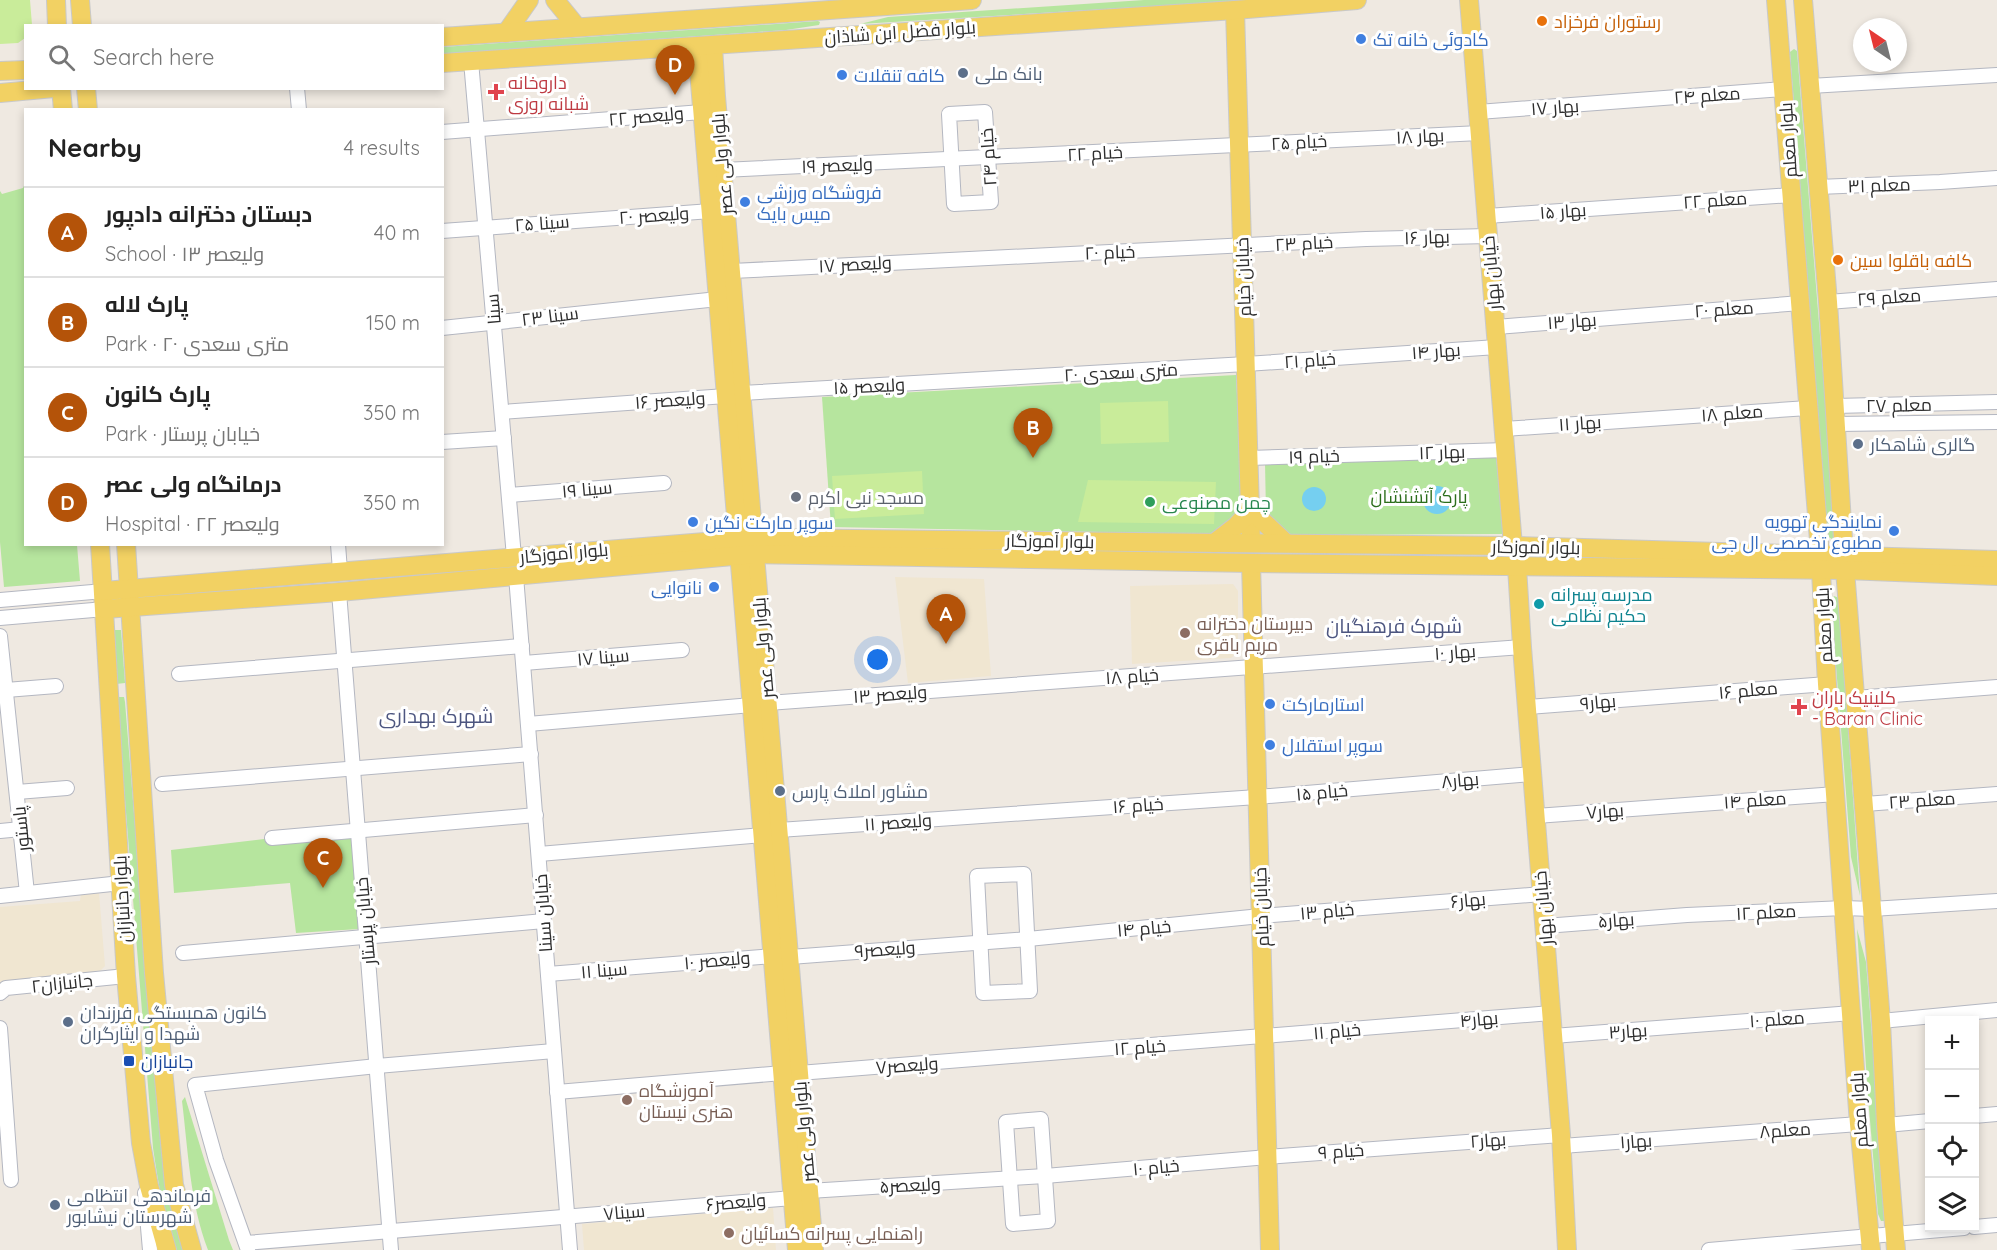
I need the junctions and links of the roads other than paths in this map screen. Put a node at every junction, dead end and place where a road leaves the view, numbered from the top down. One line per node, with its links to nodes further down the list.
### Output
1 (56, 0): 13 (main road)
2 (80, 0): 14 (main road)
3 (529, 0): 16 (main road)
4 (555, 0): 15 (main road)
5 (972, 0): 10 (main road, بلوار فضل ابن شاذان)
6 (1357, 0): 12 (main road, بلوار فضل ابن شاذان)
7 (1469, 0): 39 (main road, خیابان بهار)
8 (1776, 0): 20 (main road, بلوار معلم)
9 (1803, 0): 19 (main road, بلوار معلم)
10 (937, 1): 11 (main road, بلوار فضل ابن شاذان)
11 (833, 10): 15 (main road, بلوار فضل ابن شاذان); 17 (main road)
12 (1235, 10): 17 (main road, بلوار فضل ابن شاذان); 44 (main road, خیابان خیام)
13 (57, 24)
14 (82, 24)
15 (577, 27): 16 (main road, بلوار فضل ابن شاذان)
16 (506, 33): 18 (main road, بلوار فضل ابن شاذان)
17 (835, 36): 21 (main road, بلوار فضل ابن شاذان)
18 (444, 37)
19 (1807, 44): 20 (main road); 27 (main road, بلوار معلم)
20 (1780, 45): 28 (main road, بلوار معلم)
21 (705, 46): 22 (main road, بلوار فضل ابن شاذان); 34 (main road, بلوار ولی عصر)
22 (471, 61): 23 (main road, بلوار فضل ابن شاذان); 40 (street, سینا)
23 (444, 63)
24 (24, 69): 25 (main road)
25 (0, 71)
26 (1997, 75): 27 (street)
27 (1810, 86): 49 (main road, بلوار معلم)
28 (1784, 89): 35 (street, معلم ۲۴); 50 (main road, بلوار معلم)
29 (32, 90): 33 (main road)
30 (61, 90): 36 (main road)
31 (86, 90): 37 (main road)
32 (297, 90): 38 (street)
33 (0, 93)
34 (706, 101): 40 (street, ولیعصر ۲۲); 47 (main road, بلوار ولی عصر); 52 (main road, بلوار ولی عصر)
35 (1631, 101): 39 (street, بهار ۱۷)
36 (63, 108)
37 (88, 108)
38 (299, 108)
39 (1478, 112): 42 (main road, خیابان بهار)
40 (477, 129): 41 (street, ولیعصر ۲۲); 55 (street, سینا)
41 (444, 132)
42 (1480, 133): 43 (street, بهار ۱۸); 53 (main road, خیابان بهار)
43 (1359, 139): 44 (street, خیام ۲۵)
44 (1239, 145): 45 (street, خیام ۲۲); 59 (main road, خیابان خیام)
45 (987, 158): 46 (street, خیام ۲۲); 46 (street, خیام ۲۴); 46 (street, خیام ۲۴)
46 (952, 160): 47 (street, ولیعصر ۱۹)
47 (723, 170): 61 (main road, بلوار ولی عصر)
48 (1997, 178): 49 (street, معلم ۳۱)
49 (1818, 187): 64 (main road, بلوار معلم)
50 (1792, 195): 51 (street, معلم ۲۲); 65 (main road, بلوار معلم)
51 (1639, 205): 53 (street, بهار ۱۵)
52 (711, 210): 54 (street, ولیعصر ۲۰); 63 (main road, بلوار ولی عصر)
53 (1487, 216): 57 (main road, خیابان بهار)
54 (598, 219): 55 (street, سینا ۲۵)
55 (486, 227): 56 (street, سینا ۲۵); 67 (street, سینا)
56 (444, 231)
57 (1488, 236): 58 (street, بهار ۱۶); 68 (main road, خیابان بهار)
58 (1366, 239): 59 (street, خیام ۲۳)
59 (1242, 247): 60 (street, خیام ۲۰); 72 (main road, خیابان خیام)
60 (978, 257): 61 (street, ولیعصر ۱۷)
61 (732, 271): 74 (main road, بلوار ولی عصر)
62 (1997, 289): 64 (street, معلم ۲۹)
63 (718, 299): 67 (street, سینا ۲۳); 74 (main road, بلوار ولی عصر)
64 (1828, 302): 76 (main road, بلوار معلم)
65 (1801, 303): 66 (street, معلم ۲۰); 77 (main road, بلوار معلم)
66 (1648, 315): 68 (street, بهار ۱۳)
67 (494, 323): 69 (street, سینا ۲۳); 78 (street, سینا)
68 (1496, 327): 70 (main road, خیابان بهار)
69 (444, 328)
70 (1497, 347): 71 (street, بهار ۱۴); 82 (main road, خیابان بهار)
71 (1375, 356): 72 (street, خیام ۲۱)
72 (1246, 364): 73 (street, ۲۰ متری سعدی); 87 (main road, خیابان خیام)
73 (996, 379): 74 (street, ولیعصر ۱۵)
74 (734, 395): 78 (street, ولیعصر ۱۶); 98 (main road, بلوار ولی عصر)
75 (1997, 402): 76 (street, معلم ۲۷)
76 (1835, 406): 81 (main road, بلوار معلم)
77 (1808, 408): 79 (street, معلم ۱۸); 104 (main road, بلوار معلم)
78 (502, 412): 83 (street, سینا)
79 (1656, 418): 82 (street, بهار ۱۱)
80 (1997, 422): 81 (street, معلم ۲۷)
81 (1836, 424): 105 (main road, بلوار معلم)
82 (1504, 429): 85 (main road, خیابان بهار)
83 (504, 438): 84 (street); 89 (street, سینا)
84 (444, 442)
85 (1506, 450): 86 (street, بهار ۱۲); 99 (main road, خیابان بهار)
86 (1378, 454): 87 (street, خیام ۱۹)
87 (1249, 458): 90 (main road, خیابان خیام)
88 (664, 483): 89 (street, سینا ۱۹)
89 (509, 495): 102 (street, سینا)
90 (1251, 510): 91 (main road); 92 (main road, خیابان خیام); 93 (main road)
91 (1214, 543): 92 (main road, بلوار آموزگار); 100 (main road, بلوار آموزگار)
92 (1251, 543): 93 (main road, بلوار آموزگار)
93 (1286, 543): 94 (main road, بلوار آموزگار)
94 (1387, 545): 99 (main road, بلوار آموزگار); 107 (main road)
95 (100, 546): 115 (main road, بلوار جانبازان)
96 (126, 546): 113 (main road, بلوار جانبازان)
97 (338, 546): 109 (street)
98 (747, 546): 100 (main road, بلوار آموزگار); 101 (main road, بلوار آموزگار); 135 (main road, بلوار ولی عصر)
99 (1513, 546): 104 (main road, بلوار آموزگار)
100 (999, 549): 106 (main road, بلوار آموزگار)
101 (683, 552): 102 (main road, بلوار آموزگار); 110 (main road, بلوار آموزگار)
102 (514, 557): 109 (main road, بلوار آموزگار)
103 (1997, 560): 105 (main road, بلوار آموزگار)
104 (1821, 562): 105 (main road, بلوار آموزگار); 108 (main road, بلوار آموزگار); 126 (main road, بلوار معلم)
105 (1844, 562): 111 (main road, بلوار آموزگار); 134 (main road, بلوار معلم)
106 (1251, 563): 107 (main road, بلوار آموزگار); 123 (main road, خیابان خیام)
107 (1387, 565): 108 (main road, بلوار آموزگار)
108 (1517, 567): 119 (main road, خیابان بهار)
109 (340, 571): 113 (main road, بلوار آموزگار)
110 (516, 576): 112 (main road, بلوار آموزگار); 118 (street, خیابان سینا)
111 (1997, 576)
112 (339, 592): 113 (main road, بلوار آموزگار); 121 (street, خیابان پرستار)
113 (130, 598): 115 (main road, بلوار آموزگار); 131 (main road, بلوار جانبازان)
114 (0, 600): 115 (street)
115 (105, 600): 116 (street); 133 (main road, بلوار جانبازان)
116 (0, 618)
117 (0, 636): 124 (street, پاستور)
118 (522, 645): 121 (street); 122 (street, خیابان سینا)
119 (1522, 647): 123 (street, بهار ۱۰); 136 (main road, خیابان بهار)
120 (682, 650): 122 (street, سینا ۱۷)
121 (345, 660): 125 (street); 140 (street, خیابان پرستار)
122 (524, 663): 137 (street, خیابان سینا)
123 (1254, 666): 127 (street, خیام ۱۸); 148 (main road, خیابان خیام)
124 (2, 672): 130 (street, پاستور)
125 (179, 674)
126 (1827, 684): 132 (street, معلم ۱۶); 146 (main road, بلوار معلم)
127 (1011, 685): 135 (street, ولیعصر ۱۳)
128 (56, 686): 130 (street)
129 (1997, 687): 134 (street)
130 (6, 690): 138 (street, پاستور)
131 (136, 695): 133 (main road); 220 (main road, بلوار جانبازان)
132 (1669, 696): 136 (street, بهار۹)
133 (110, 697): 160 (main road, بلوار جانبازان)
134 (1855, 698): 149 (main road, بلوار معلم)
135 (760, 704): 137 (street, ولیعصر ۱۳); 157 (main road, بلوار ولی عصر)
136 (1528, 707): 141 (main road, خیابان بهار)
137 (528, 724): 139 (street, خیابان سینا)
138 (5, 730): 145 (street, پاستور)
139 (531, 754): 140 (street); 152 (street, خیابان سینا)
140 (354, 769): 142 (street); 155 (street, خیابان پرستار)
141 (1533, 774): 143 (street, بهار۸); 153 (main road, خیابان بهار)
142 (162, 784)
143 (1387, 786): 148 (street, خیام ۱۵)
144 (67, 788): 145 (street)
145 (16, 792): 154 (street, پاستور)
146 (1836, 794): 150 (street, معلم ۱۴); 166 (main road, بلوار معلم)
147 (1997, 794): 149 (street, معلم ۲۳)
148 (1257, 797): 151 (street, خیام ۱۶); 169 (main road, خیابان خیام)
149 (1865, 804): 167 (main road, بلوار معلم)
150 (1674, 806): 153 (street, بهار۷)
151 (1018, 814): 157 (street, ولیعصر ۱۱)
152 (536, 815): 155 (street); 159 (street, خیابان سینا)
153 (1536, 816): 162 (main road, خیابان بهار)
154 (21, 829): 156 (street); 161 (street, پاستور)
155 (358, 829): 158 (street); 172 (street, خیابان پرستار)
156 (0, 831)
157 (771, 833): 159 (street, ولیعصر ۱۱); 176 (main road, بلوار ولی عصر)
158 (272, 838)
159 (539, 854): 170 (street, خیابان سینا)
160 (121, 883): 161 (street); 179 (main road, بلوار جانبازان)
161 (27, 893): 163 (street)
162 (1542, 894): 165 (street, بهار۶); 171 (main road, خیابان بهار)
163 (0, 896)
164 (1997, 901): 167 (street, معلم ۱۲)
165 (1394, 906): 169 (street, خیام ۱۳)
166 (1844, 908): 167 (street, معلم ۱۲); 168 (street, معلم ۱۲); 183 (main road, بلوار معلم)
167 (1872, 909): 184 (main road, بلوار معلم)
168 (1687, 915): 171 (street, بهار۵)
169 (1261, 916): 173 (street, خیام ۱۴); 189 (main road, خیابان خیام)
170 (544, 921): 172 (street); 178 (street, خیابان سینا)
171 (1545, 926): 182 (main road, خیابان بهار)
172 (367, 935): 175 (street); 192 (street, خیابان پرستار)
173 (1028, 939): 174 (street, خیام ۱۴); 174 (street); 174 (street)
174 (981, 942): 176 (street, ولیعصر۹)
175 (183, 953)
176 (781, 956): 177 (street, ولیعصر ۱۰); 193 (main road, بلوار ولی عصر)
177 (660, 965): 178 (street, سینا ۱۱)
178 (548, 974): 190 (street, خیابان سینا)
179 (126, 976): 180 (street, جانبازان۲); 202 (main road, بلوار جانبازان)
180 (0, 993)
181 (1992, 1010): 184 (street)
182 (1551, 1013): 185 (street, بهار۴); 188 (main road, خیابان بهار)
183 (1852, 1013): 186 (street, معلم ۱۰); 198 (main road, بلوار معلم)
184 (1881, 1021): 199 (main road, بلوار معلم)
185 (1408, 1025): 189 (street, خیام ۱۱)
186 (1702, 1025): 188 (street, بهار۳)
187 (0, 1028): 207 (street)
188 (1553, 1036): 201 (main road, خیابان بهار)
189 (1265, 1037): 191 (street, خیام ۱۲); 204 (main road, خیابان خیام)
190 (554, 1051): 192 (street); 194 (street, خیابان سینا)
191 (1014, 1057): 193 (street, ولیعصر۷)
192 (377, 1066): 213 (street, خیابان پرستار); 217 (street)
193 (791, 1073): 194 (street, ولیعصر۷); 208 (main road, بلوار ولی عصر)
194 (557, 1092): 210 (street, خیابان سینا)
195 (1997, 1114): 196 (street)
196 (1979, 1116)
197 (1925, 1121): 199 (street)
198 (1859, 1124): 200 (street, معلم۸); 216 (main road, بلوار معلم)
199 (1886, 1125): 215 (main road, بلوار معلم)
200 (1710, 1135): 201 (street, بهار۱)
201 (1561, 1141): 203 (street, بهار۲); 226 (main road, خیابان بهار)
202 (141, 1143): 218 (street); 219 (main road, بلوار جانبازان)
203 (1414, 1146): 204 (street, خیام ۹)
204 (1268, 1157): 205 (street, خیام ۱۰); 225 (main road, خیابان خیام)
205 (1045, 1176): 206 (street, خیام ۱۰); 206 (street); 206 (street)
206 (1010, 1179): 208 (street, ولیعصر۵)
207 (11, 1180)
208 (801, 1194): 209 (street, ولیعصر۶); 223 (main road, بلوار ولی عصر); 224 (main road, بلوار ولی عصر)
209 (680, 1207): 210 (street, سینا۷)
210 (567, 1216): 213 (street, سینا۷); 222 (street, خیابان سینا)
211 (1997, 1225): 212 (street)
212 (1979, 1227)
213 (390, 1231): 217 (street, سینا۷); 221 (street, خیابان پرستار)
214 (1939, 1232): 215 (street)
215 (1895, 1241): 216 (street)
216 (1871, 1242): 227 (street)
217 (247, 1246)
218 (150, 1250)
219 (167, 1250)
220 (192, 1250)
221 (392, 1250)
222 (570, 1250)
223 (797, 1250)
224 (814, 1250)
225 (1270, 1250)
226 (1567, 1250)
227 (1709, 1250)

